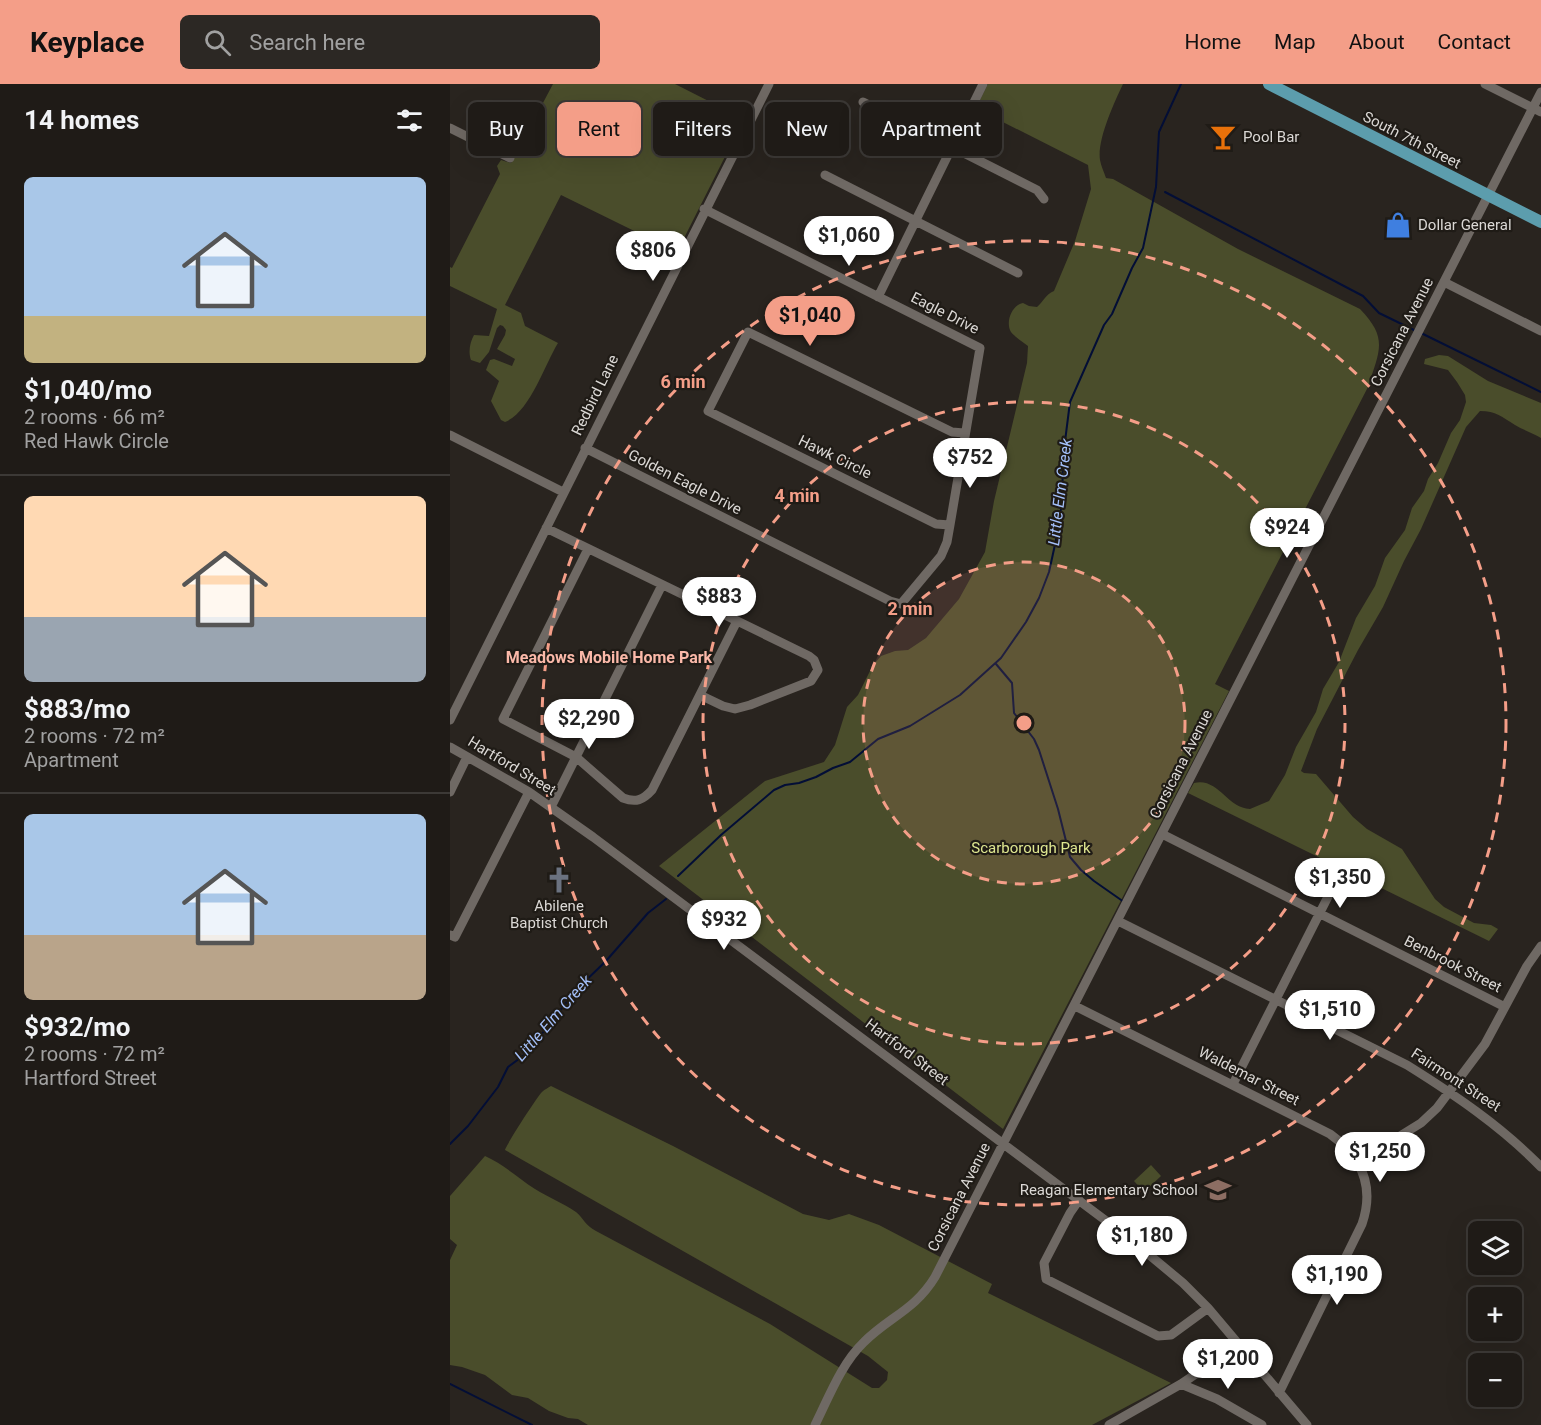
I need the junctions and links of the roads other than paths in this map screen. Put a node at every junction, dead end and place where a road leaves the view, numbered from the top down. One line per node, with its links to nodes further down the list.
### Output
1 (769, 84): 15 (street, Redbird Lane)
2 (983, 84): 6 (street)
3 (1485, 84): 7 (street)
4 (1272, 85): 13 (main road, South 7th Street)
5 (1541, 92): 7 (street, Corsicana Avenue)
6 (974, 102)
7 (1537, 110): 13 (street, Corsicana Avenue)
8 (450, 128): 11 (street)
9 (947, 156): 16 (street)
10 (969, 156): 14 (street)
11 (510, 158)
12 (825, 175): 16 (street)
13 (1489, 196): 17 (main road, South 7th Street); 19 (street, Corsicana Avenue)
14 (1044, 199)
15 (704, 209): 20 (street, Eagle Drive); 24 (street, Redbird Lane)
16 (916, 220): 18 (street); 20 (street)
17 (1541, 222)
18 (1018, 273)
19 (1444, 282): 21 (street); 39 (street, Corsicana Avenue)
20 (878, 297): 22 (street, Eagle Drive)
21 (1541, 331)
22 (964, 433): 26 (street); 26 (street, Hawk Circle)
23 (450, 435): 25 (street)
24 (585, 448): 25 (street, Redbird Lane); 26 (street, Golden Eagle Drive)
25 (563, 492): 27 (street, Redbird Lane)
26 (950, 525)
27 (546, 528): 28 (street); 32 (street, Redbird Lane)
28 (588, 549): 29 (street); 35 (street)
29 (662, 585): 30 (street); 35 (street)
30 (737, 621): 31 (street); 31 (street)
31 (700, 695): 35 (street)
32 (450, 720)
33 (450, 747): 34 (street, Hartford Street)
34 (467, 757): 36 (street); 37 (street, Hartford Street)
35 (576, 757): 38 (street)
36 (450, 792)
37 (529, 792): 38 (street, Hartford Street); 43 (street)
38 (551, 807): 50 (street, Hartford Street)
39 (1162, 834): 41 (street, Benbrook Street); 42 (street, Corsicana Avenue)
40 (1340, 873): 41 (street)
41 (1320, 914): 45 (street); 47 (street, Benbrook Street)
42 (1118, 921): 45 (street, Fairmont Street); 46 (street, Corsicana Avenue)
43 (450, 935)
44 (1541, 946): 47 (street)
45 (1276, 999): 48 (street); 49 (street, Fairmont Street)
46 (1075, 1006): 48 (street, Waldemar Street); 50 (street, Corsicana Avenue)
47 (1505, 1007): 49 (street)
48 (1233, 1084): 51 (street, Waldemar Street)
49 (1449, 1091): 51 (street); 52 (street, Fairmont Street)
50 (1004, 1144): 53 (street, Hartford Street); 58 (street, Corsicana Avenue)
51 (1358, 1162): 57 (street, Waldemar Street)
52 (1541, 1167)
53 (1079, 1200): 54 (street, Hartford Street); 54 (street)
54 (1208, 1308): 55 (street, Hartford Street)
55 (1240, 1344): 56 (street); 57 (street, Hartford Street)
56 (1181, 1384): 59 (street); 60 (street)
57 (1279, 1393): 61 (street, Hartford Street)
58 (815, 1425)
59 (1109, 1425)
60 (1262, 1425)
61 (1307, 1425)

